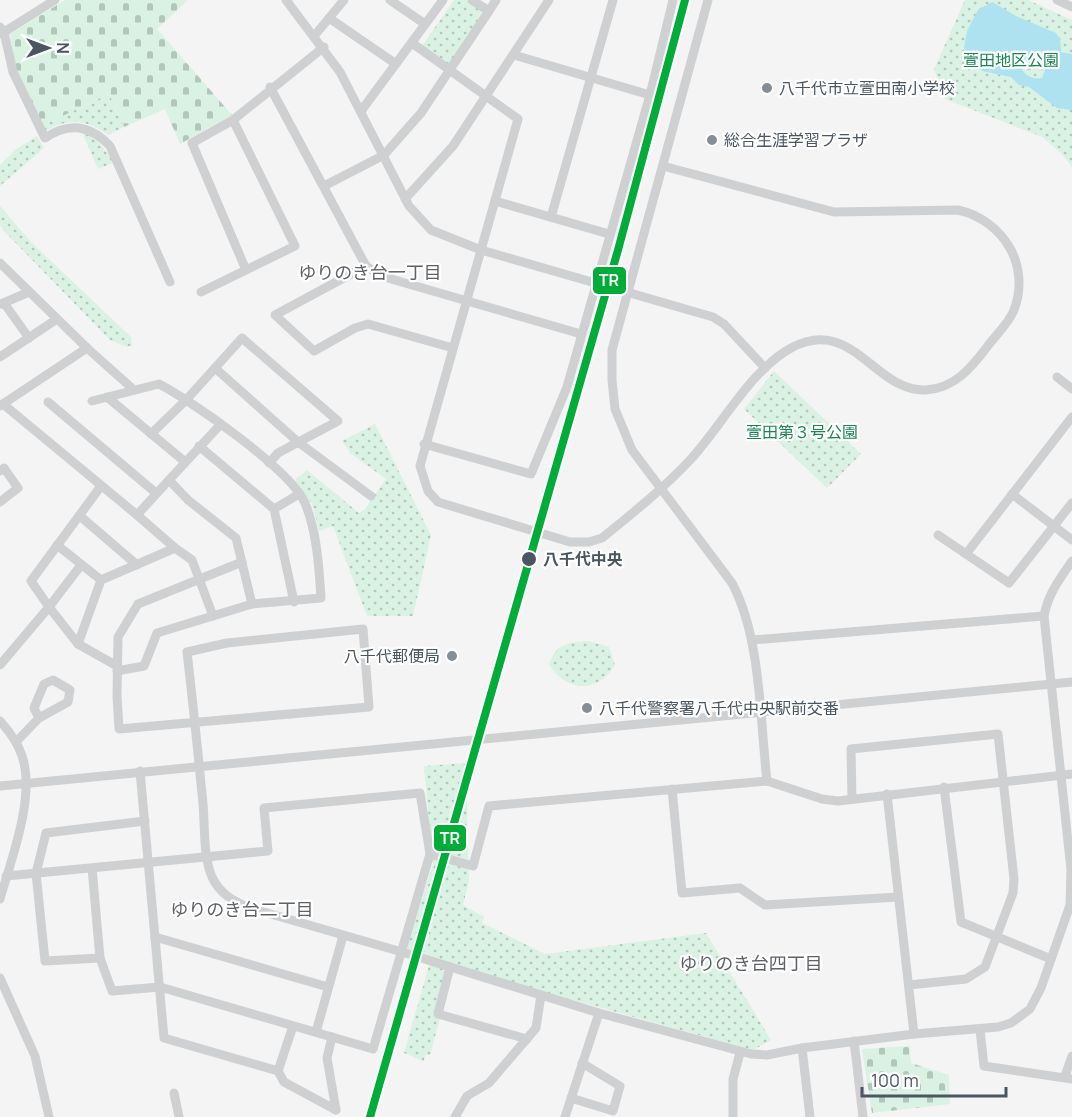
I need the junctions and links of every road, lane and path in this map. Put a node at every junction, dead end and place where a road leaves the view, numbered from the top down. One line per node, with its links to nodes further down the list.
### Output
1 (286, 0): 18 (street)
2 (344, 0): 15 (street)
3 (390, 0): 16 (street)
4 (443, 0): 16 (street)
5 (472, 0): 14 (street)
6 (496, 0): 14 (street)
7 (549, 0): 21 (street)
8 (613, 0): 24 (street)
9 (673, 0): 26 (street)
10 (708, 0): 31 (street)
11 (1057, 0): 13 (street)
12 (48, 2): 17 (street)
13 (1072, 7)
14 (489, 11): 23 (street)
15 (329, 18): 18 (street); 22 (street)
16 (425, 24): 19 (street)
17 (1, 31): 41 (street)
18 (315, 35): 20 (street)
19 (412, 43): 22 (street); 23 (street)
20 (324, 47): 25 (street); 28 (street)
21 (514, 55): 24 (street); 27 (street)
22 (396, 64): 28 (street)
23 (450, 72): 27 (street); 30 (street)
24 (591, 76): 26 (street); 35 (street)
25 (270, 87): 29 (street); 32 (street)
26 (650, 95): 36 (street)
27 (486, 98): 33 (street); 34 (street)
28 (361, 111): 30 (street)
29 (233, 120): 40 (street); 40 (street)
30 (384, 155): 32 (street); 33 (street)
31 (663, 166): 43 (street); 55 (street)
32 (324, 186): 39 (street)
33 (405, 199): 37 (street)
34 (495, 201): 35 (street); 37 (street)
35 (551, 217): 36 (street)
36 (609, 234): 42 (street)
37 (481, 250): 42 (street); 46 (street)
38 (0, 263): 44 (street)
39 (366, 266): 46 (street); 52 (street)
40 (246, 270): 45 (street)
41 (170, 282)
42 (596, 282): 43 (street); 49 (street)
43 (629, 291): 55 (street); 75 (street)
44 (30, 292): 47 (street); 48 (street)
45 (201, 292)
46 (466, 301): 49 (street); 52 (street)
47 (2, 304): 50 (street)
48 (57, 319): 50 (street); 51 (street)
49 (581, 334): 68 (street)
50 (28, 338): 53 (street)
51 (87, 348): 58 (street); 63 (street)
52 (453, 348): 68 (street)
53 (0, 357)
54 (215, 368): 60 (street); 67 (street); 67 (street)
55 (765, 368): 75 (street)
56 (1058, 377): 57 (street)
57 (1072, 388)
58 (134, 390): 59 (street); 60 (street)
59 (107, 397): 61 (street); 66 (street)
60 (187, 399): 65 (street); 66 (street)
61 (93, 401)
62 (48, 402): 76 (street)
63 (2, 405): 74 (street)
64 (1072, 417): 78 (street)
65 (220, 425): 69 (street); 71 (street)
66 (151, 434): 70 (street)
67 (298, 442): 71 (street); 79 (street)
68 (424, 444): 75 (street)
69 (199, 446): 70 (street); 82 (street)
70 (184, 461): 73 (street)
71 (269, 463): 77 (street)
72 (0, 471): 80 (street)
73 (169, 480): 76 (street); 92 (street)
74 (101, 486): 83 (street); 84 (street)
75 (660, 487): 102 (street)
76 (156, 493): 83 (street)
77 (299, 494): 82 (street); 97 (street)
78 (1011, 494): 85 (street); 90 (street)
79 (371, 495)
80 (0, 502)
81 (1072, 503): 85 (street)
82 (274, 509): 97 (street)
83 (137, 515): 89 (street)
84 (80, 516): 88 (street); 93 (street)
85 (1054, 526): 87 (street); 90 (street)
86 (938, 535): 90 (street)
87 (1072, 540)
88 (57, 545): 94 (street); 99 (street)
89 (175, 548): 93 (street); 95 (street)
90 (966, 554)
91 (1072, 561): 101 (street)
92 (242, 562): 95 (street); 98 (street)
93 (137, 564): 96 (street)
94 (81, 565): 96 (street); 99 (street)
95 (200, 578): 100 (street); 105 (street)
96 (101, 580): 103 (street)
97 (294, 602): 98 (street)
98 (252, 604): 100 (street)
99 (49, 607): 103 (street); 104 (street)
100 (213, 616): 105 (street)
101 (1044, 616): 102 (street); 107 (street)
102 (752, 640): 108 (street)
103 (78, 644): 105 (street)
104 (0, 665)
105 (117, 669): 111 (street)
106 (1072, 682): 107 (street)
107 (1051, 684): 108 (street); 115 (street)
108 (759, 712): 113 (street); 118 (street)
109 (39, 718): 112 (street)
110 (0, 721): 112 (street)
111 (195, 722): 111 (street); 113 (street)
112 (16, 742): 119 (street)
113 (199, 765): 114 (street); 127 (street)
114 (140, 771): 119 (street); 125 (street)
115 (1061, 774): 116 (street); 117 (street); 134 (street)
116 (1072, 774)
117 (1002, 780): 121 (street); 124 (street); 137 (street)
118 (767, 781): 122 (street); 124 (street)
119 (26, 784): 120 (street); 131 (street)
120 (0, 786)
121 (944, 787): 123 (street); 137 (street)
122 (672, 789): 126 (street); 132 (street)
123 (887, 794): 124 (street); 132 (street)
124 (852, 799)
125 (144, 821): 128 (street); 130 (street)
126 (430, 854): 127 (street); 138 (street)
127 (208, 857): 128 (street); 135 (street)
128 (148, 863): 129 (street); 136 (street)
129 (93, 868): 130 (street); 139 (street)
130 (36, 873): 131 (street); 139 (street)
131 (6, 876): 133 (street)
132 (898, 897): 143 (street)
133 (0, 899)
134 (1071, 905): 140 (street)
135 (343, 936): 138 (street); 145 (street)
136 (155, 937): 144 (street); 145 (street)
137 (997, 938): 140 (street); 143 (street)
138 (402, 952): 141 (street); 152 (street)
139 (100, 958): 144 (street)
140 (1051, 960): 149 (street)
141 (450, 967): 146 (street); 153 (street)
142 (0, 978): 163 (street)
143 (909, 985): 151 (street)
144 (160, 987): 148 (street); 159 (street)
145 (328, 987): 150 (street)
146 (541, 995): 147 (street); 153 (street)
147 (599, 1013): 156 (street); 158 (street)
148 (293, 1026): 150 (street); 159 (street)
149 (980, 1030): 151 (street); 160 (street)
150 (316, 1032): 152 (street)
151 (914, 1034): 154 (street)
152 (332, 1037): 159 (street)
153 (527, 1039): 165 (street)
154 (854, 1041): 155 (street); 169 (street)
155 (802, 1048): 156 (street); 168 (street)
156 (740, 1053): 167 (street)
157 (1072, 1056): 160 (street)
158 (582, 1063): 162 (street); 162 (street)
159 (278, 1071)
160 (1069, 1078)
161 (174, 1094): 164 (street)
162 (571, 1098): 166 (street)
163 (49, 1117)
164 (179, 1117)
165 (455, 1117)
166 (565, 1117)
167 (733, 1117)
168 (810, 1117)
169 (863, 1117)

